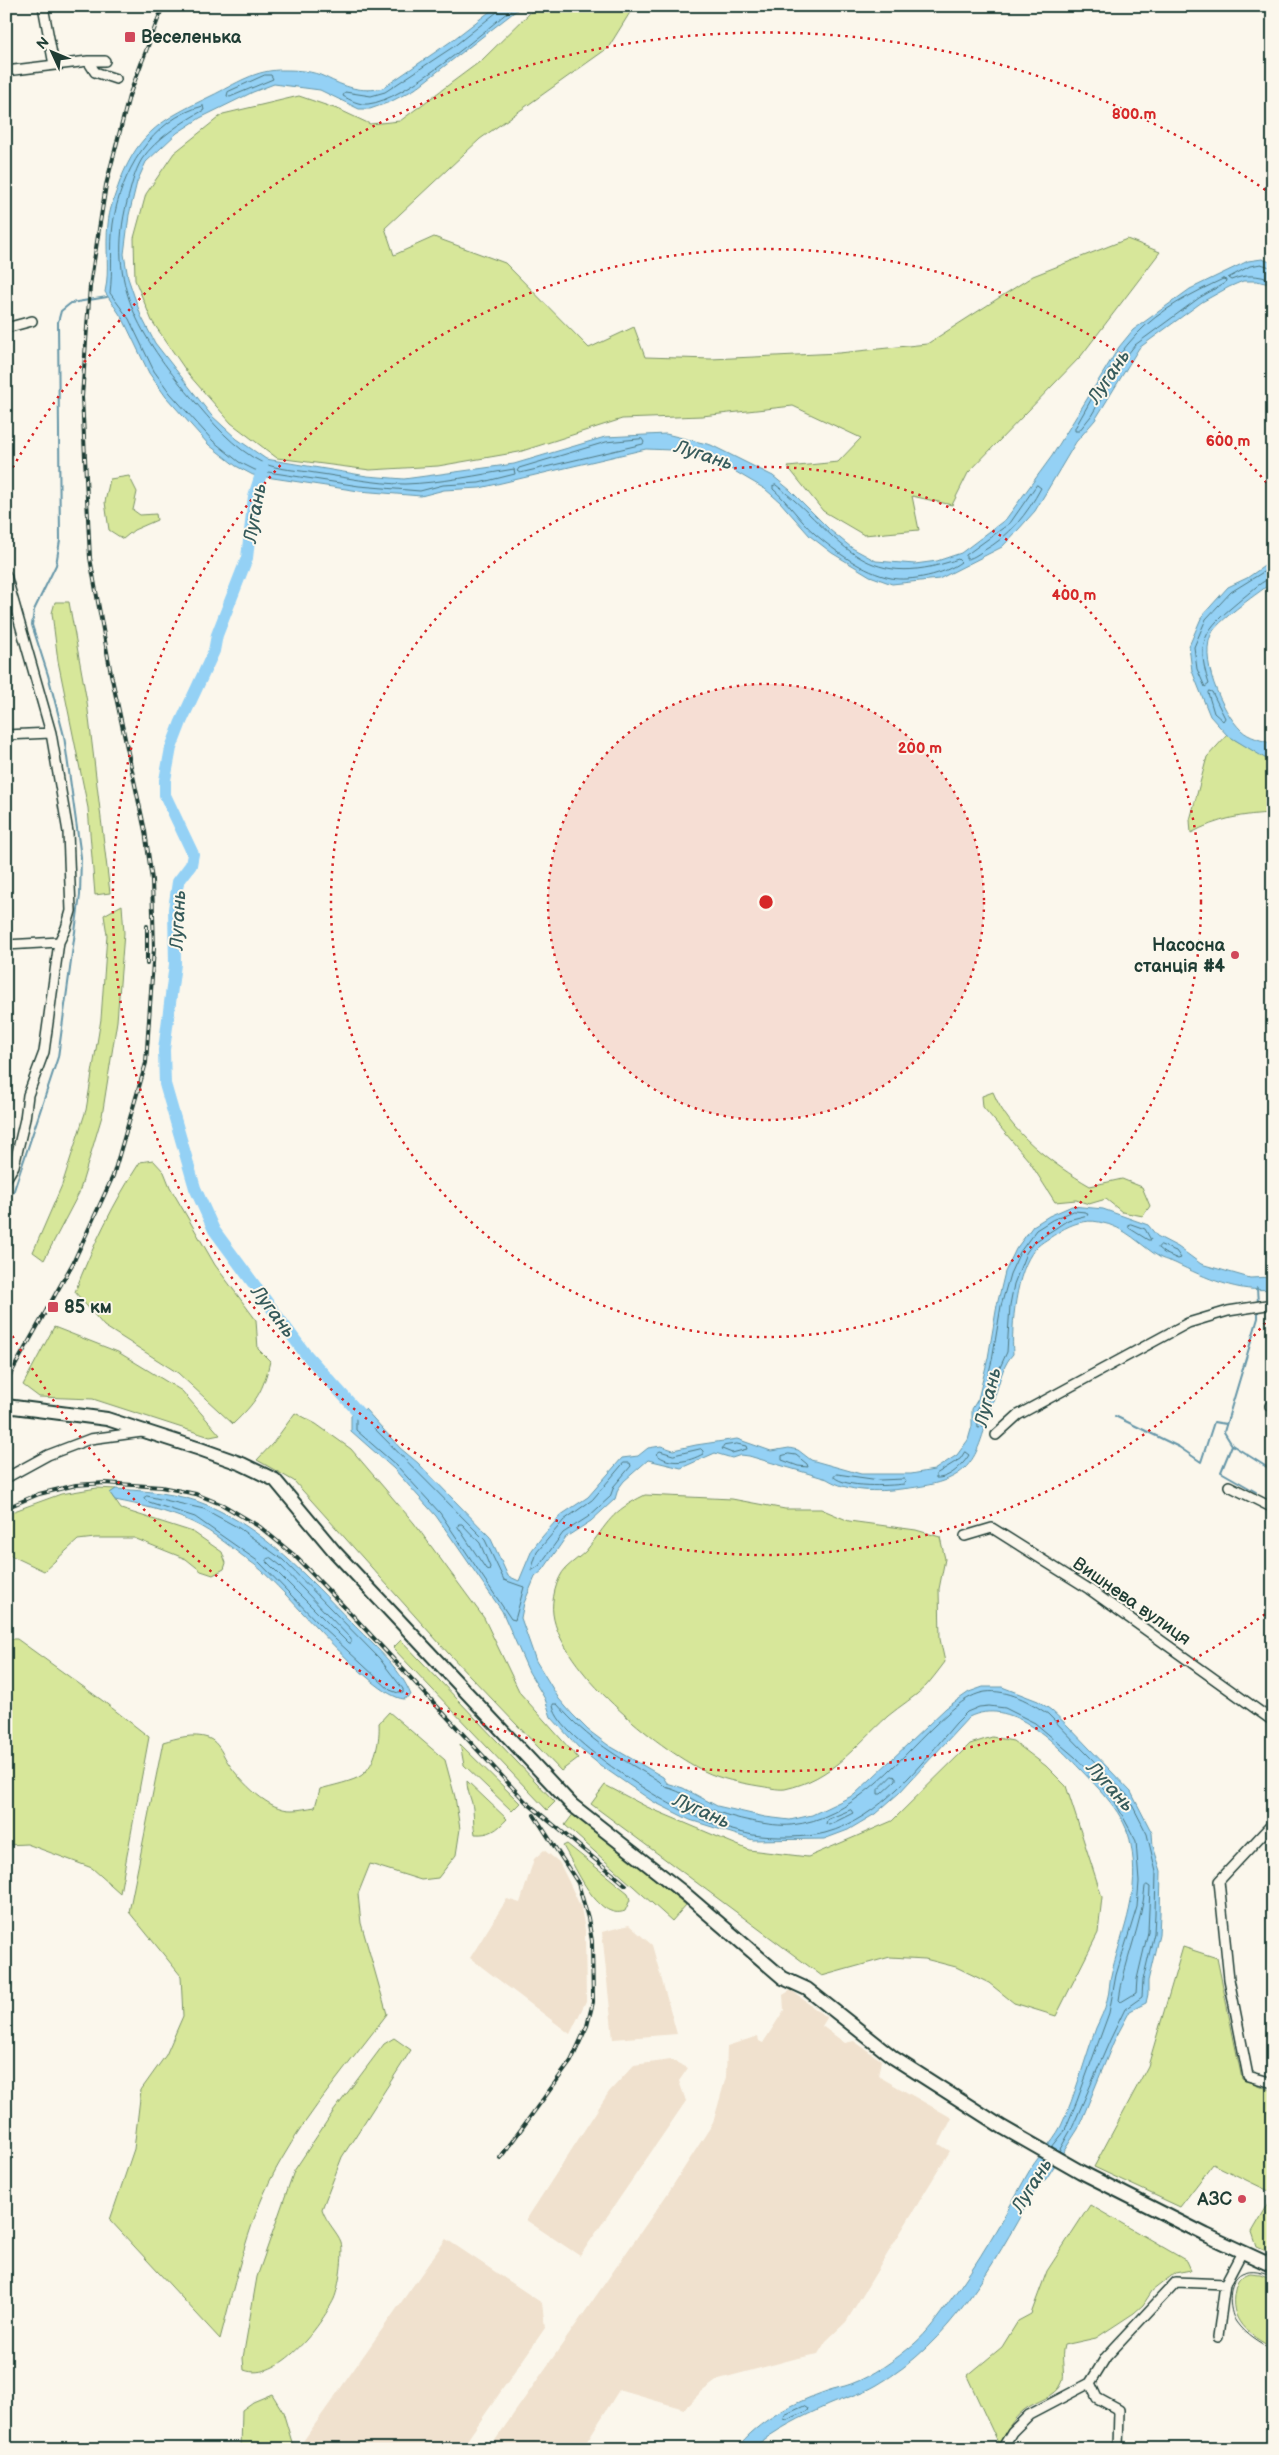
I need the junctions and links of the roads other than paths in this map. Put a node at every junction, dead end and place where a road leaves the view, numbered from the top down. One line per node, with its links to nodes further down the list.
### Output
1 (43, 6): 4 (street)
2 (88, 61): 3 (street); 4 (street); 6 (street)
3 (106, 61)
4 (54, 65): 5 (street)
5 (6, 71)
6 (116, 79)
7 (32, 321): 8 (street)
8 (6, 328)
9 (6, 575): 10 (street)
10 (51, 733): 11 (street); 12 (street)
11 (6, 735)
12 (58, 942): 13 (street); 14 (street)
13 (6, 945)
14 (6, 1179)
15 (1273, 1304): 18 (street)
16 (6, 1406): 17 (street)
17 (148, 1431): 19 (street); 26 (street)
18 (996, 1435)
19 (6, 1478)
20 (1229, 1486): 21 (street)
21 (1273, 1508)
22 (965, 1536): 23 (street, Вишнева вулиця)
23 (1273, 1721)
24 (1273, 1823): 25 (street)
25 (1273, 2083)
26 (1242, 2252): 27 (street); 28 (street)
27 (1273, 2266)
28 (1225, 2284): 29 (street); 30 (street)
29 (1218, 2337)
30 (1090, 2383): 31 (street); 32 (street)
31 (1002, 2449)
32 (1118, 2449)

